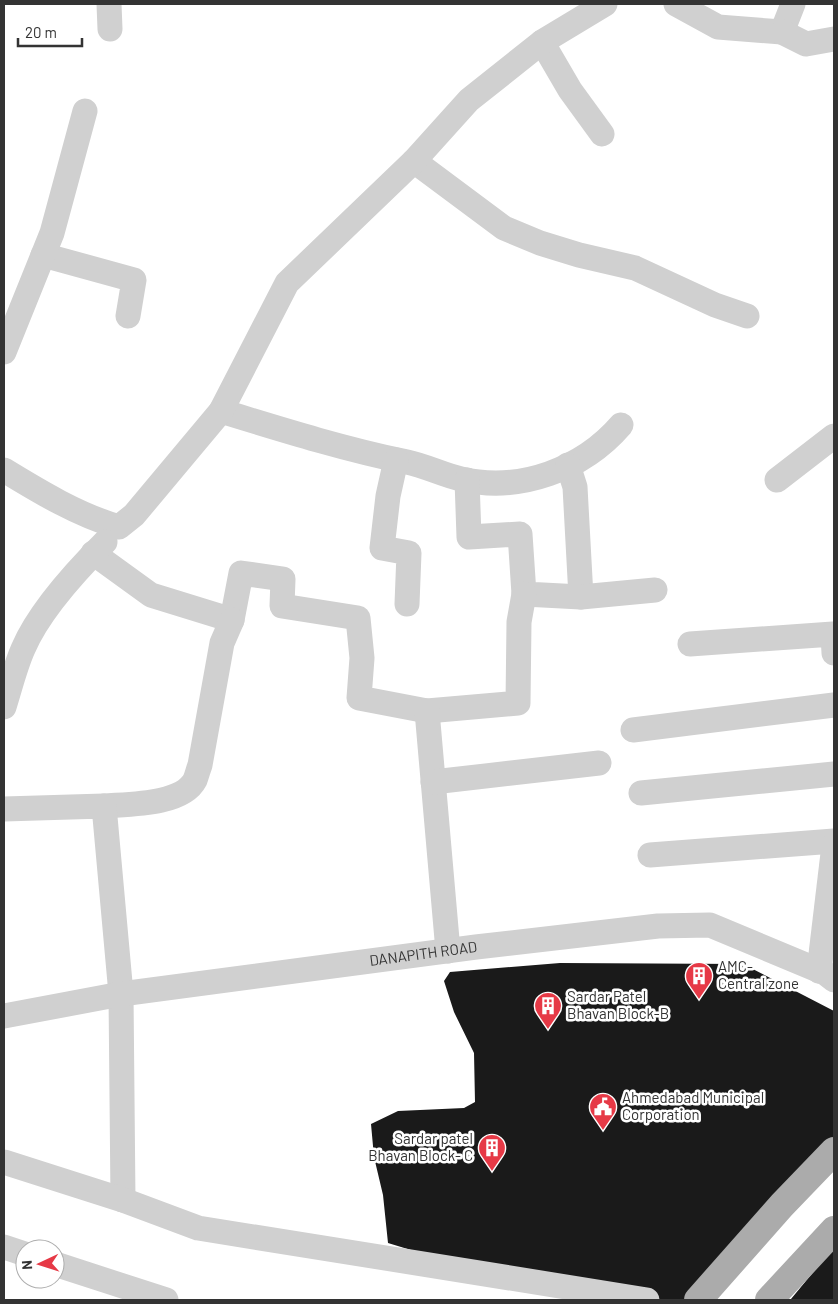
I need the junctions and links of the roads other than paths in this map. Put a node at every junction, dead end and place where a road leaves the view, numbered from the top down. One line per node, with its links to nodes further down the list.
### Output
1 (109, 4): 5 (street)
2 (605, 4): 8 (street)
3 (676, 4): 6 (street)
4 (793, 4): 6 (street)
5 (110, 29)
6 (782, 32): 7 (street)
7 (834, 39)
8 (542, 42): 10 (street); 11 (street)
9 (85, 111): 12 (street)
10 (602, 134)
11 (414, 161): 14 (street); 16 (street)
12 (43, 256): 13 (street); 15 (street)
13 (128, 316)
14 (747, 316)
15 (4, 352)
16 (222, 411): 19 (street); 24 (street)
17 (621, 425): 20 (street)
18 (834, 436): 23 (street)
19 (396, 460): 22 (street); 29 (street)
20 (568, 465): 22 (street); 28 (street)
21 (4, 470): 24 (street)
22 (466, 480): 27 (street)
23 (777, 480)
24 (119, 527): 25 (street)
25 (94, 553): 30 (street); 34 (street)
26 (655, 590): 28 (street)
27 (524, 594): 28 (street); 35 (street)
28 (581, 597)
29 (407, 604)
30 (232, 620): 35 (street); 41 (street)
31 (690, 644): 32 (street)
32 (834, 653)
33 (834, 706): 36 (street)
34 (4, 708)
35 (427, 711): 39 (street)
36 (633, 730)
37 (599, 763): 39 (street)
38 (834, 774): 40 (street)
39 (433, 782): 46 (street)
40 (641, 793)
41 (104, 806): 42 (street); 48 (street)
42 (4, 809)
43 (834, 841): 45 (street)
44 (834, 845): 47 (street)
45 (650, 855)
46 (448, 951): 47 (street, DANAPITH ROAD); 48 (street, DANAPITH ROAD)
47 (827, 975)
48 (121, 994): 49 (street, DANAPITH ROAD); 52 (street)
49 (4, 1016)
50 (834, 1151): 57 (main road)
51 (4, 1162): 52 (street)
52 (123, 1200): 56 (street)
53 (834, 1230): 58 (main road)
54 (65, 1267): 55 (street)
55 (166, 1300)
56 (647, 1300)
57 (698, 1300)
58 (769, 1300)

